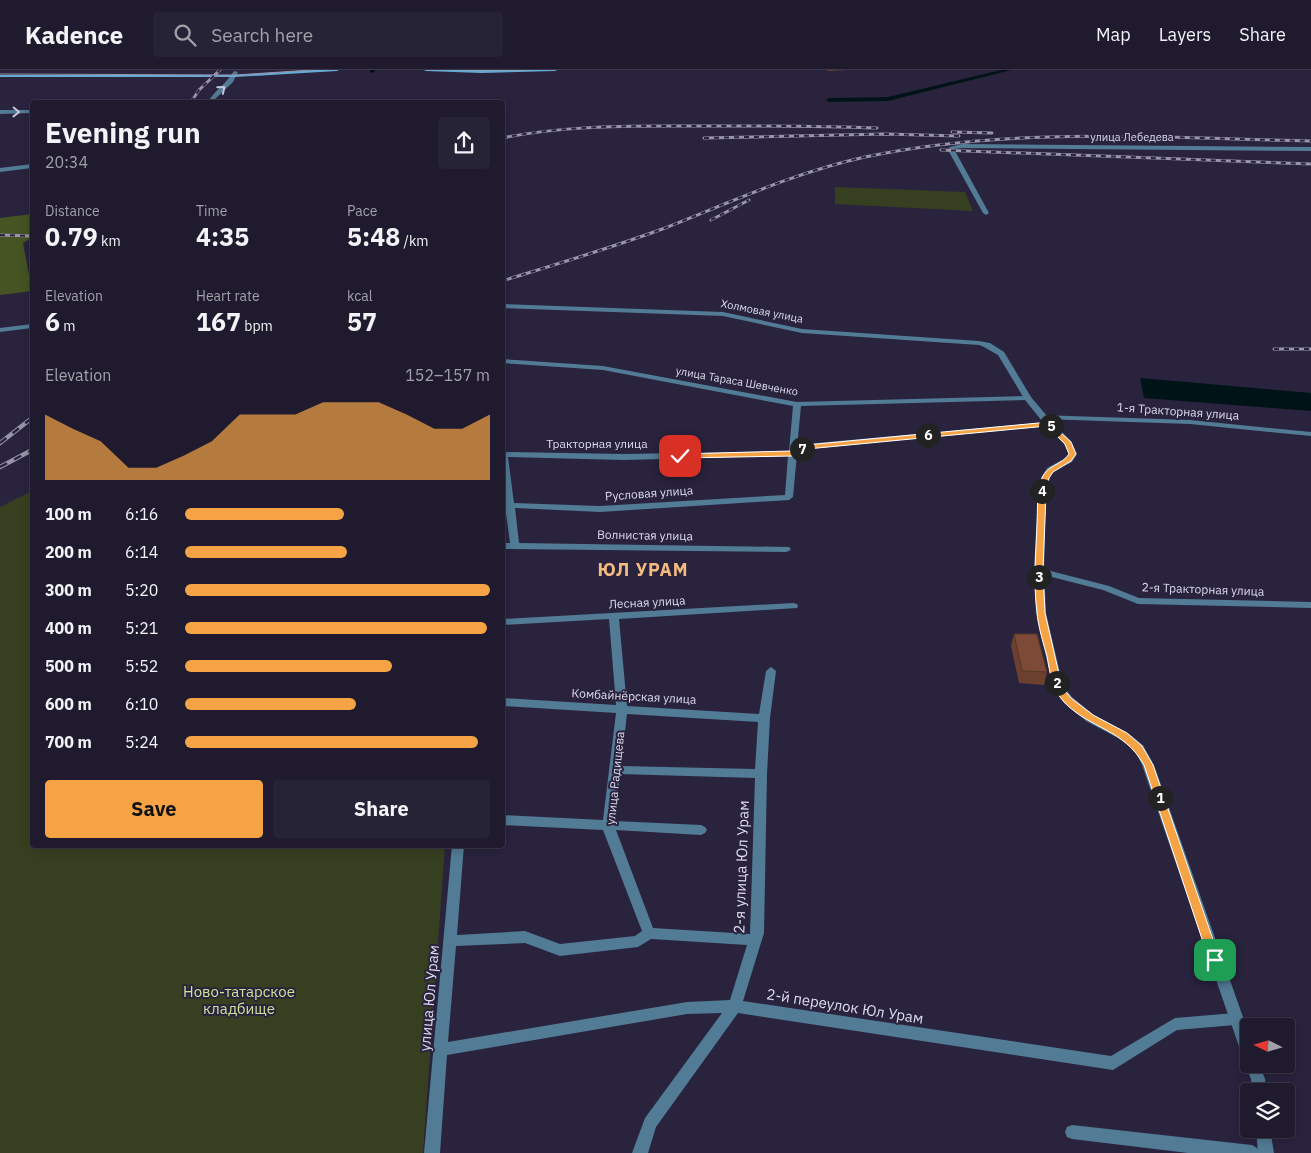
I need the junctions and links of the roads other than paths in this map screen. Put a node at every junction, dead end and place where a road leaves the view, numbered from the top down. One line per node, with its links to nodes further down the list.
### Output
1 (280, 70): 6 (main road)
2 (337, 70): 6 (main road)
3 (426, 70): 4 (main road)
4 (556, 70)
5 (0, 74): 6 (main road)
6 (236, 74): 7 (street, one-way to 6)
7 (211, 100)
8 (0, 112): 9 (street, one-way to 9)
9 (30, 112)
10 (1311, 148): 13 (street, улица Лебедева)
11 (30, 166): 12 (street)
12 (0, 170)
13 (986, 213)
14 (505, 306): 18 (street, Холмовая улица)
15 (30, 326): 16 (street)
16 (0, 330)
17 (505, 361): 19 (street, улица Тараса Шевченко)
18 (1028, 398): 19 (street, улица Тараса Шевченко); 20 (street)
19 (797, 404): 23 (street)
20 (1046, 420): 21 (street, 1-я Тракторная улица); 23 (street, Тракторная улица); 29 (street)
21 (1311, 434)
22 (505, 454): 23 (street, Тракторная улица)
23 (793, 454): 25 (street, Русловая улица)
24 (505, 473): 25 (street)
25 (510, 505): 27 (street)
26 (505, 546): 27 (street, Волнистая улица)
27 (515, 546): 28 (street, Волнистая улица)
28 (786, 549)
29 (1039, 570): 30 (street, 2-я Тракторная улица); 48 (street)
30 (1311, 605)
31 (793, 606): 32 (street, Лесная улица)
32 (614, 616): 33 (street, Лесная улица); 36 (street, улица Радищева)
33 (505, 622)
34 (771, 671): 37 (street, 2-я улица Юл Урам)
35 (505, 702): 36 (street, Комбайнёрская улица)
36 (622, 709): 37 (street, Комбайнёрская улица); 38 (street, улица Радищева)
37 (764, 718): 39 (street, 2-я улица Юл Урам)
38 (615, 770): 39 (street); 41 (street, улица Радищева)
39 (761, 774): 45 (street, 2-я улица Юл Урам)
40 (505, 820): 41 (street)
41 (608, 826): 42 (street); 44 (street, улица Радищева)
42 (701, 830)
43 (458, 848): 46 (street, улица Юл Урам)
44 (649, 933): 45 (street); 46 (street)
45 (755, 940): 47 (street, 2-я улица Юл Урам)
46 (450, 941): 50 (street, улица Юл Урам)
47 (735, 1006): 48 (street, 2-й переулок Юл Урам); 50 (street, 2-й переулок Юл Урам); 54 (street, 2-я улица Юл Урам)
48 (1235, 1019): 49 (street)
49 (1240, 1032)
50 (441, 1050): 53 (street, улица Юл Урам)
51 (1072, 1132): 55 (street)
52 (1265, 1138): 56 (street)
53 (432, 1153)
54 (640, 1153)
55 (1252, 1153)
56 (1266, 1153)

